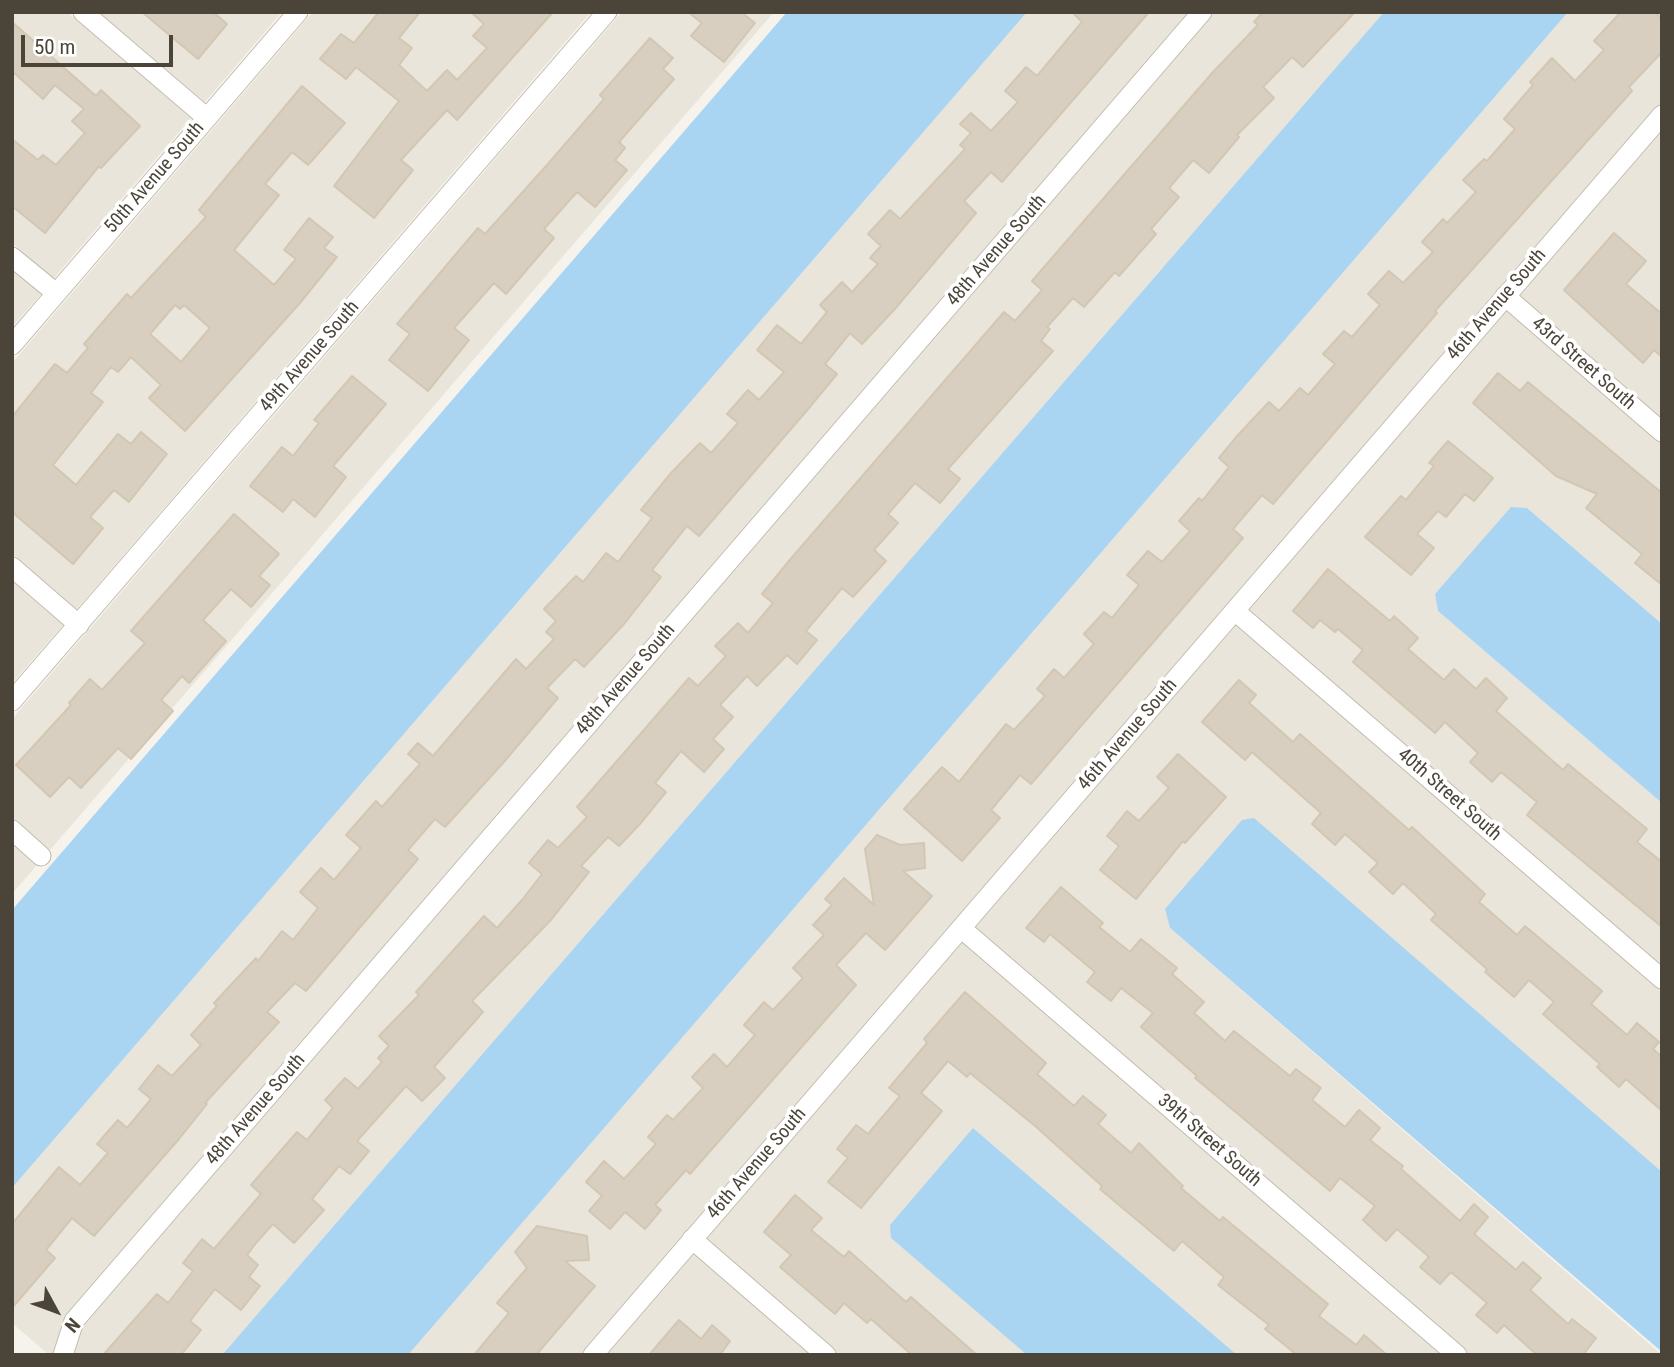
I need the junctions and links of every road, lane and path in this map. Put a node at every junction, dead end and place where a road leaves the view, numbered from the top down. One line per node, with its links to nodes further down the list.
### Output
1 (83, 12): 6 (street)
2 (298, 12): 6 (street, 50th Avenue South)
3 (607, 12): 14 (street, 49th Avenue South)
4 (1202, 12): 21 (street, 48th Avenue South)
5 (1662, 115): 9 (street, 46th Avenue South)
6 (207, 118): 8 (street, 50th Avenue South)
7 (12, 257): 8 (street)
8 (56, 293): 10 (street, 50th Avenue South)
9 (1505, 296): 11 (street, 43rd Street South); 13 (street, 46th Avenue South)
10 (12, 345)
11 (1662, 432)
12 (12, 568): 14 (street)
13 (1235, 611): 18 (street, 46th Avenue South); 19 (street, 40th Street South)
14 (79, 625): 15 (street, 49th Avenue South)
15 (12, 701)
16 (12, 830): 17 (street)
17 (41, 856)
18 (961, 928): 20 (street, 46th Avenue South); 24 (street, 39th Street South)
19 (1662, 979)
20 (692, 1239): 22 (street, 46th Avenue South); 23 (street)
21 (63, 1355)
22 (593, 1355)
23 (826, 1355)
24 (1457, 1355)

